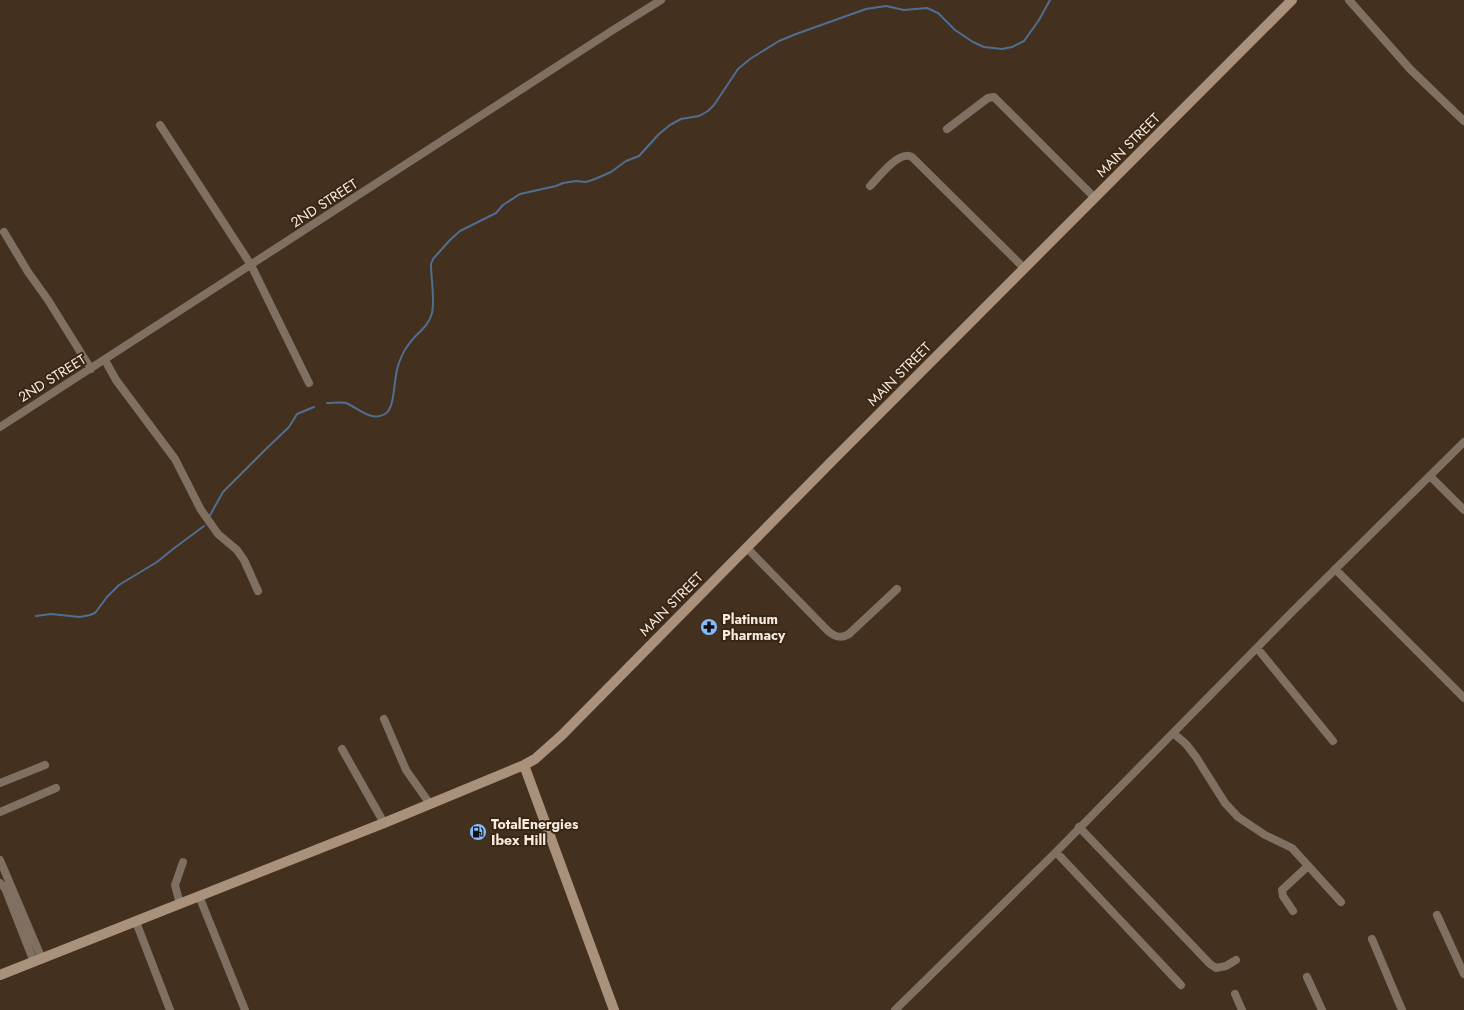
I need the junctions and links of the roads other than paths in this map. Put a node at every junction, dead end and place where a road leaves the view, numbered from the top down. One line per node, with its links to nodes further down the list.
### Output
1 (662, 0): 10 (street, 2ND STREET)
2 (1292, 0): 8 (main road, MAIN STREET)
3 (1349, 0): 4 (street)
4 (1464, 121)
5 (160, 125): 10 (street)
6 (947, 129): 8 (street)
7 (870, 186): 11 (street)
8 (1095, 198): 11 (main road, MAIN STREET)
9 (4, 232): 13 (street)
10 (251, 265): 12 (street, 2ND STREET); 14 (street)
11 (1025, 269): 19 (main road, MAIN STREET)
12 (105, 360): 13 (street, 2ND STREET); 22 (street)
13 (91, 369): 15 (street, 2ND STREET)
14 (309, 383)
15 (0, 427)
16 (1464, 442): 17 (street)
17 (1430, 476): 18 (street); 20 (street)
18 (1464, 510)
19 (747, 548): 21 (street); 30 (main road, MAIN STREET)
20 (1335, 569): 23 (street); 24 (street)
21 (897, 589)
22 (258, 591)
23 (1257, 648): 26 (street); 27 (street)
24 (1464, 698)
25 (384, 719): 33 (street)
26 (1173, 733): 36 (street); 40 (street)
27 (1333, 741)
28 (342, 749): 35 (street)
29 (45, 765): 31 (street)
30 (524, 766): 33 (main road, MAIN STREET); 58 (main road)
31 (0, 784)
32 (56, 788): 34 (street)
33 (430, 804): 35 (main road, MAIN STREET)
34 (0, 812)
35 (384, 823): 42 (main road, MAIN STREET)
36 (1079, 828): 37 (street); 49 (street)
37 (1056, 852): 54 (street); 59 (street)
38 (0, 860): 50 (street)
39 (183, 862): 44 (street)
40 (1308, 866): 43 (street); 45 (street)
41 (0, 883): 50 (street)
42 (199, 896): 44 (main road, MAIN STREET); 57 (street)
43 (1341, 902)
44 (180, 904): 47 (main road, MAIN STREET)
45 (1293, 911)
46 (1437, 914): 51 (street)
47 (136, 922): 50 (main road, MAIN STREET); 56 (street)
48 (1372, 939): 62 (street)
49 (1236, 960)
50 (38, 961): 52 (main road, MAIN STREET)
51 (1464, 974)
52 (0, 976)
53 (1307, 977): 61 (street)
54 (1181, 985)
55 (1235, 994): 60 (street)
56 (170, 1010)
57 (245, 1010)
58 (614, 1010)
59 (895, 1010)
60 (1242, 1010)
61 (1322, 1010)
62 (1402, 1010)

